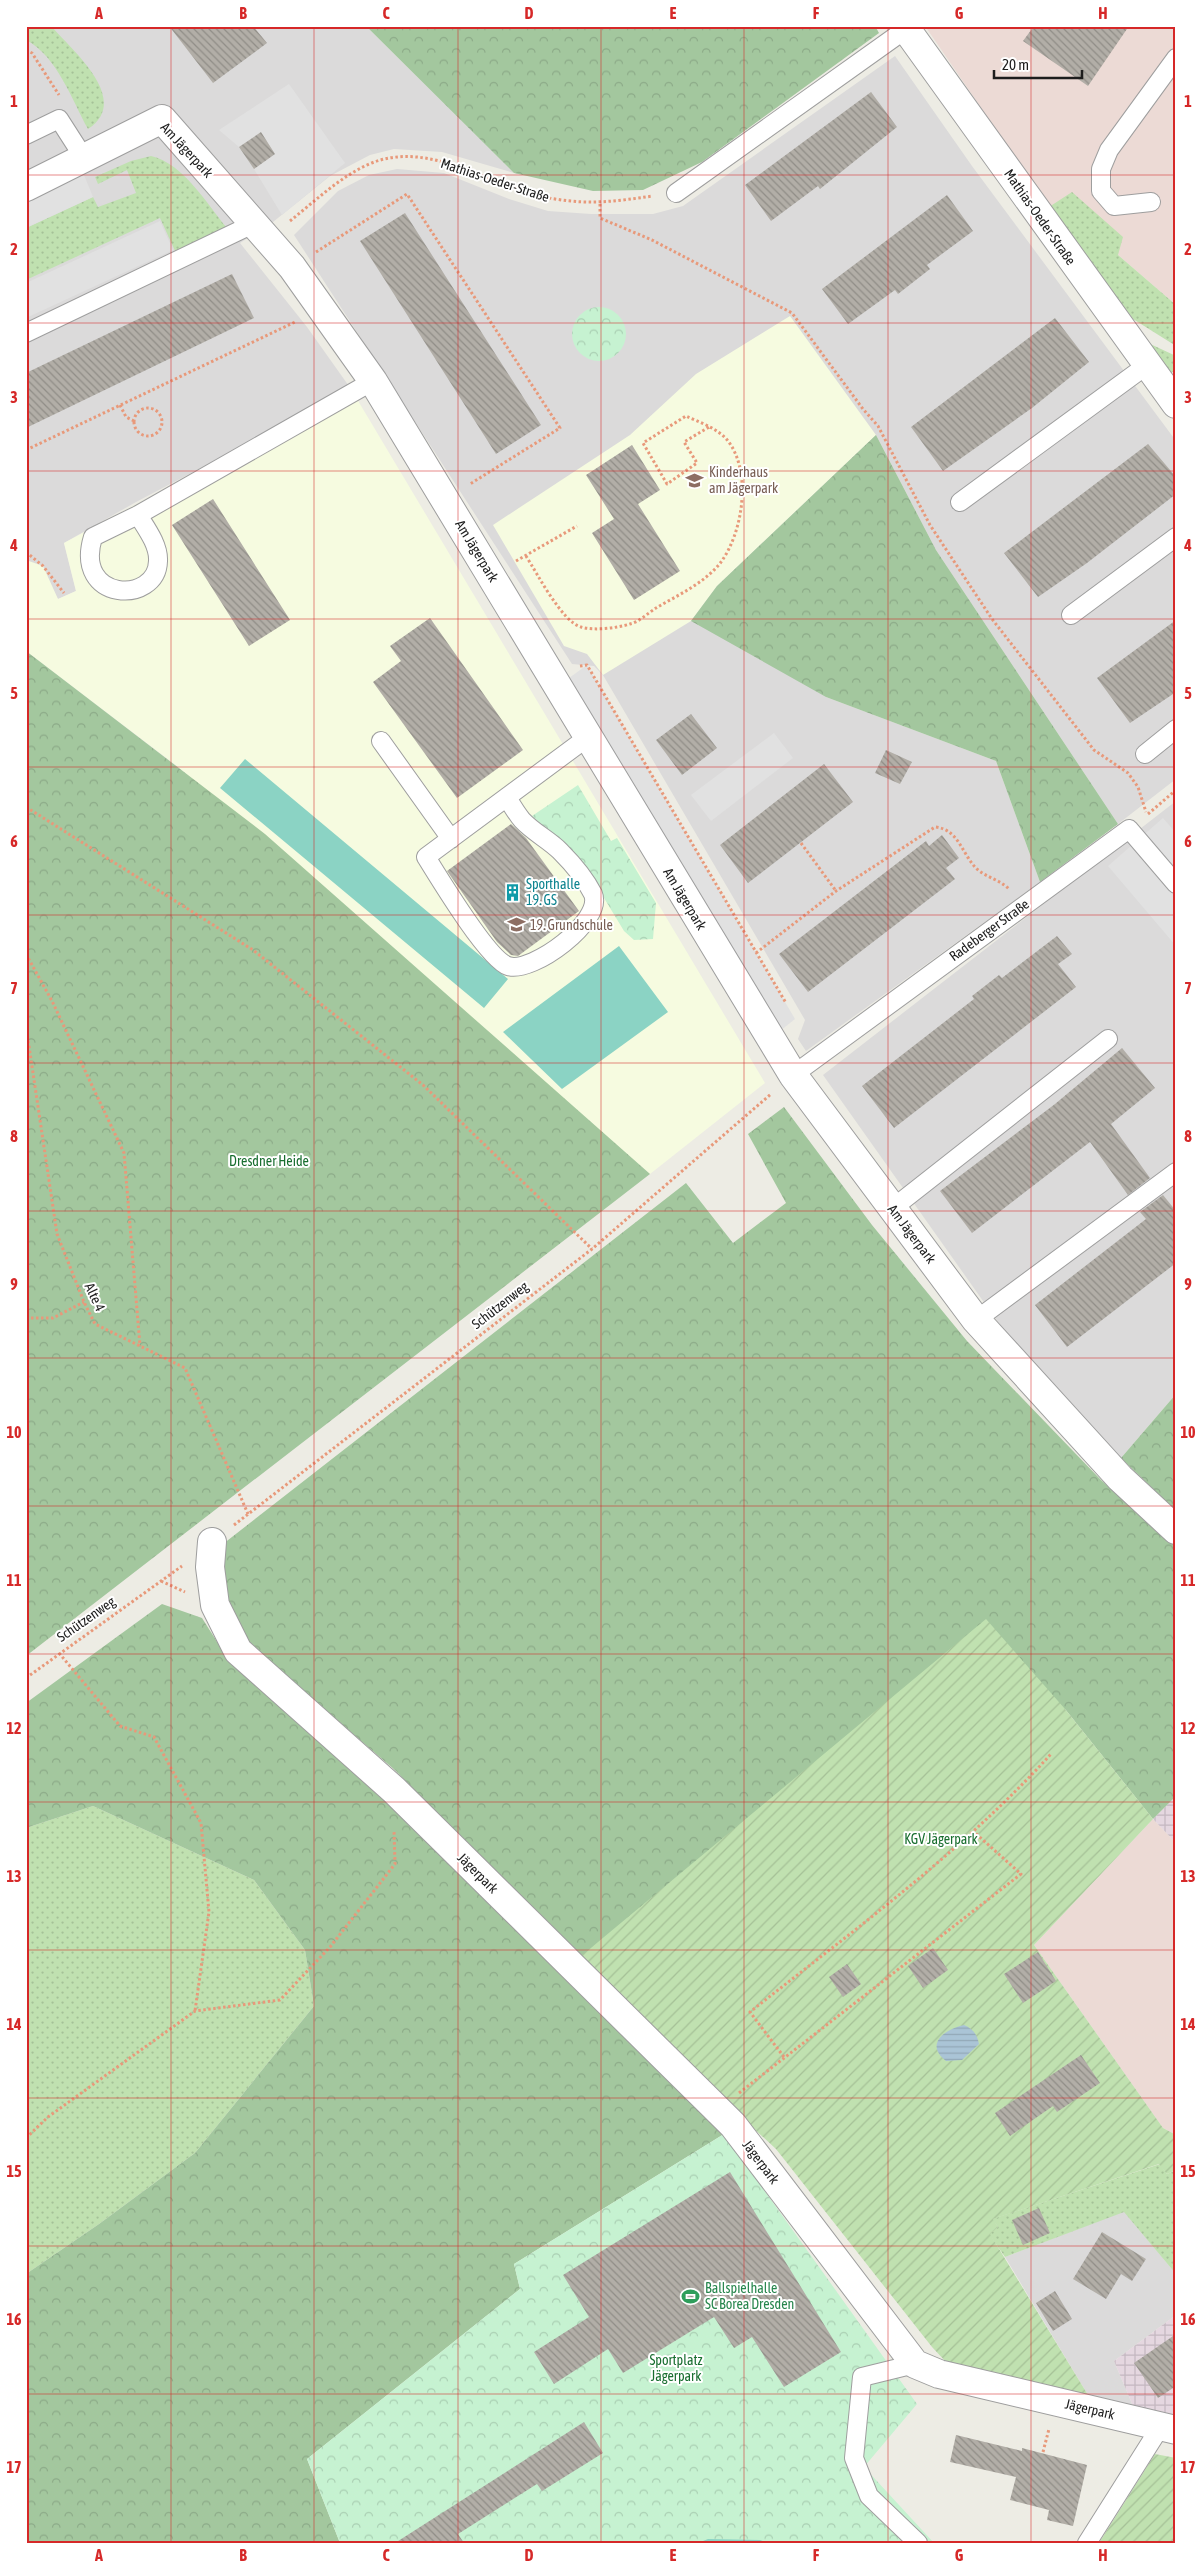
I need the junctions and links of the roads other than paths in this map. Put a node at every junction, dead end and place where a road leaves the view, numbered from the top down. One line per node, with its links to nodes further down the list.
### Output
1 (905, 27): 6 (lane, Mathias-Oeder-Straße); 10 (street, Mathias-Oeder-Straße)
2 (1176, 58): 7 (lane)
3 (26, 135): 4 (lane)
4 (84, 158): 5 (street, Am Jägerpark); 8 (street, Am Jägerpark)
5 (26, 187)
6 (676, 193)
7 (1151, 202)
8 (260, 231): 9 (lane); 11 (street, Am Jägerpark)
9 (26, 333)
10 (1147, 365): 12 (street, Mathias-Oeder-Straße); 13 (lane)
11 (373, 382): 14 (lane); 18 (street, Am Jägerpark)
12 (1176, 404)
13 (960, 502)
14 (138, 515): 14 (lane)
15 (1176, 537): 16 (lane)
16 (1071, 615)
17 (1176, 729): 20 (lane)
18 (588, 737): 21 (lane); 25 (street, Am Jägerpark)
19 (381, 741): 22 (lane)
20 (1145, 754)
21 (507, 798): 22 (lane); 22 (lane)
22 (451, 839)
23 (1176, 884): 25 (lane, Radeberger Straße)
24 (1108, 1039): 27 (lane)
25 (792, 1075): 27 (street, Am Jägerpark)
26 (1176, 1172): 28 (lane)
27 (893, 1208): 28 (street, Am Jägerpark)
28 (976, 1320): 29 (street, Am Jägerpark)
29 (1176, 1530)
30 (212, 1542): 31 (street, Jägerpark)
31 (915, 2364): 32 (street, Jägerpark); 33 (lane)
32 (1169, 2428): 34 (lane)
33 (918, 2543)
34 (1087, 2543)

